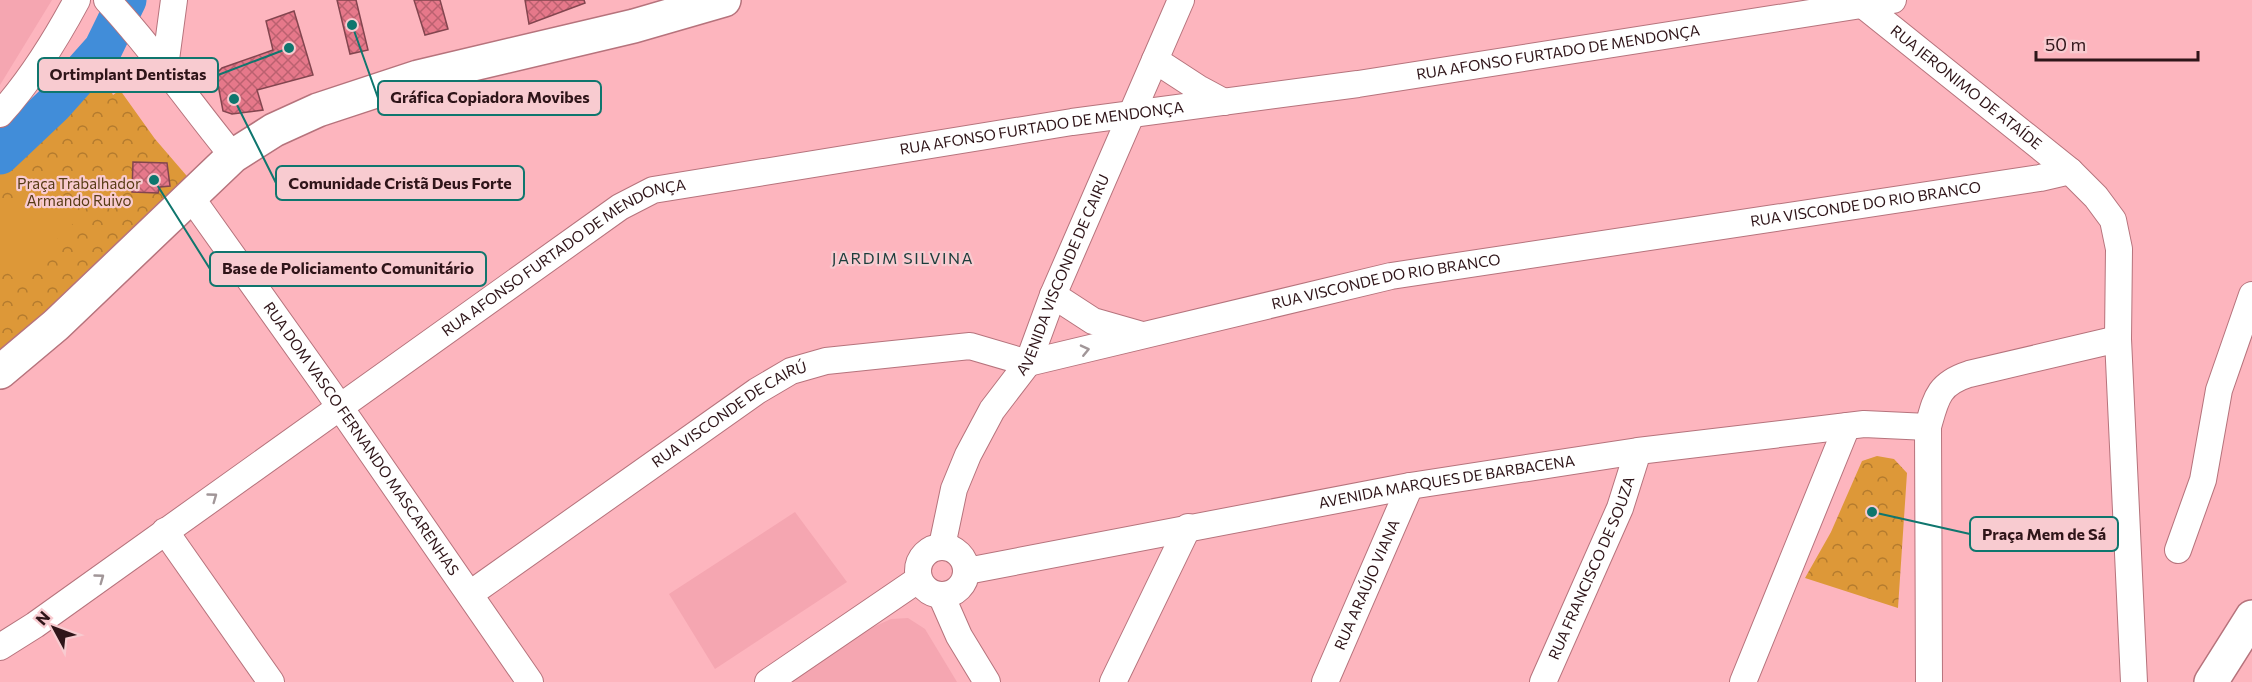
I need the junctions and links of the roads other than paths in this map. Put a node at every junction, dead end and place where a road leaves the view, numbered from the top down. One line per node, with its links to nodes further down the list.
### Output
1 (77, 0): 11 (street)
2 (107, 0): 9 (street)
3 (174, 0): 9 (street)
4 (724, 0): 13 (main road)
5 (1181, 0): 8 (street, AVENIDA VISCONDE DE CAIRU)
6 (1893, 0): 7 (street, RUA AFONSO FURTADO DE MENDONÇA)
7 (1863, 5): 10 (street, RUA AFONSO FURTADO DE MENDONÇA); 14 (street, RUA JERONIMO DE ATAÍDE)
8 (1155, 60): 10 (street, RUA AFONSO FURTADO DE MENDONÇA); 12 (street, AVENIDA VISCONDE DE CAIRU)
9 (165, 67): 13 (street)
10 (1224, 102): 12 (street, RUA AFONSO FURTADO DE MENDONÇA)
11 (0, 114)
12 (1131, 115): 16 (street, AVENIDA VISCONDE DE CAIRU); 22 (street, RUA AFONSO FURTADO DE MENDONÇA)
13 (233, 156): 15 (main road)
14 (2070, 171): 18 (street, RUA VISCONDE DO RIO BRANCO); 19 (street)
15 (190, 196): 21 (main road); 22 (street, RUA DOM VASCO FERNANDO MASCARENHAS)
16 (1053, 295): 18 (street, RUA VISCONDE DO RIO BRANCO); 20 (street, AVENIDA VISCONDE DE CAIRU)
17 (2252, 295): 30 (street)
18 (1145, 336): 20 (street, RUA VISCONDE DO RIO BRANCO, one-way to 18)
19 (2118, 339): 24 (street); 46 (street)
20 (1028, 363): 29 (street, AVENIDA VISCONDE DE CAIRU); 33 (street, RUA VISCONDE DE CAIRÚ)
21 (0, 372)
22 (339, 406): 28 (street, RUA AFONSO FURTADO DE MENDONÇA, one-way to 22); 33 (street, RUA DOM VASCO FERNANDO MASCARENHAS)
23 (1847, 426): 24 (street, AVENIDA MARQUES DE BARBACENA); 25 (street, AVENIDA MARQUES DE BARBACENA); 44 (street)
24 (1928, 427): 45 (street)
25 (1638, 451): 26 (street, AVENIDA MARQUES DE BARBACENA); 43 (street, RUA FRANCISCO DE SOUZA)
26 (1410, 486): 27 (street, AVENIDA MARQUES DE BARBACENA); 42 (street, RUA ARAÚJO VIANA)
27 (1188, 527): 31 (street, AVENIDA MARQUES DE BARBACENA); 41 (street)
28 (165, 531): 36 (street, RUA AFONSO FURTADO DE MENDONÇA, one-way to 28); 37 (street)
29 (942, 546): 31 (street); 32 (street)
30 (2178, 550)
31 (967, 571): 34 (street)
32 (920, 579): 34 (street); 39 (street)
33 (470, 594): 38 (street, RUA DOM VASCO FERNANDO MASCARENHAS)
34 (941, 595): 40 (street)
35 (2252, 617): 47 (main road)
36 (0, 647)
37 (271, 682)
38 (530, 682)
39 (768, 682)
40 (987, 682)
41 (1113, 682)
42 (1325, 682)
43 (1543, 682)
44 (1743, 682)
45 (1929, 682)
46 (2133, 682)
47 (2211, 682)

